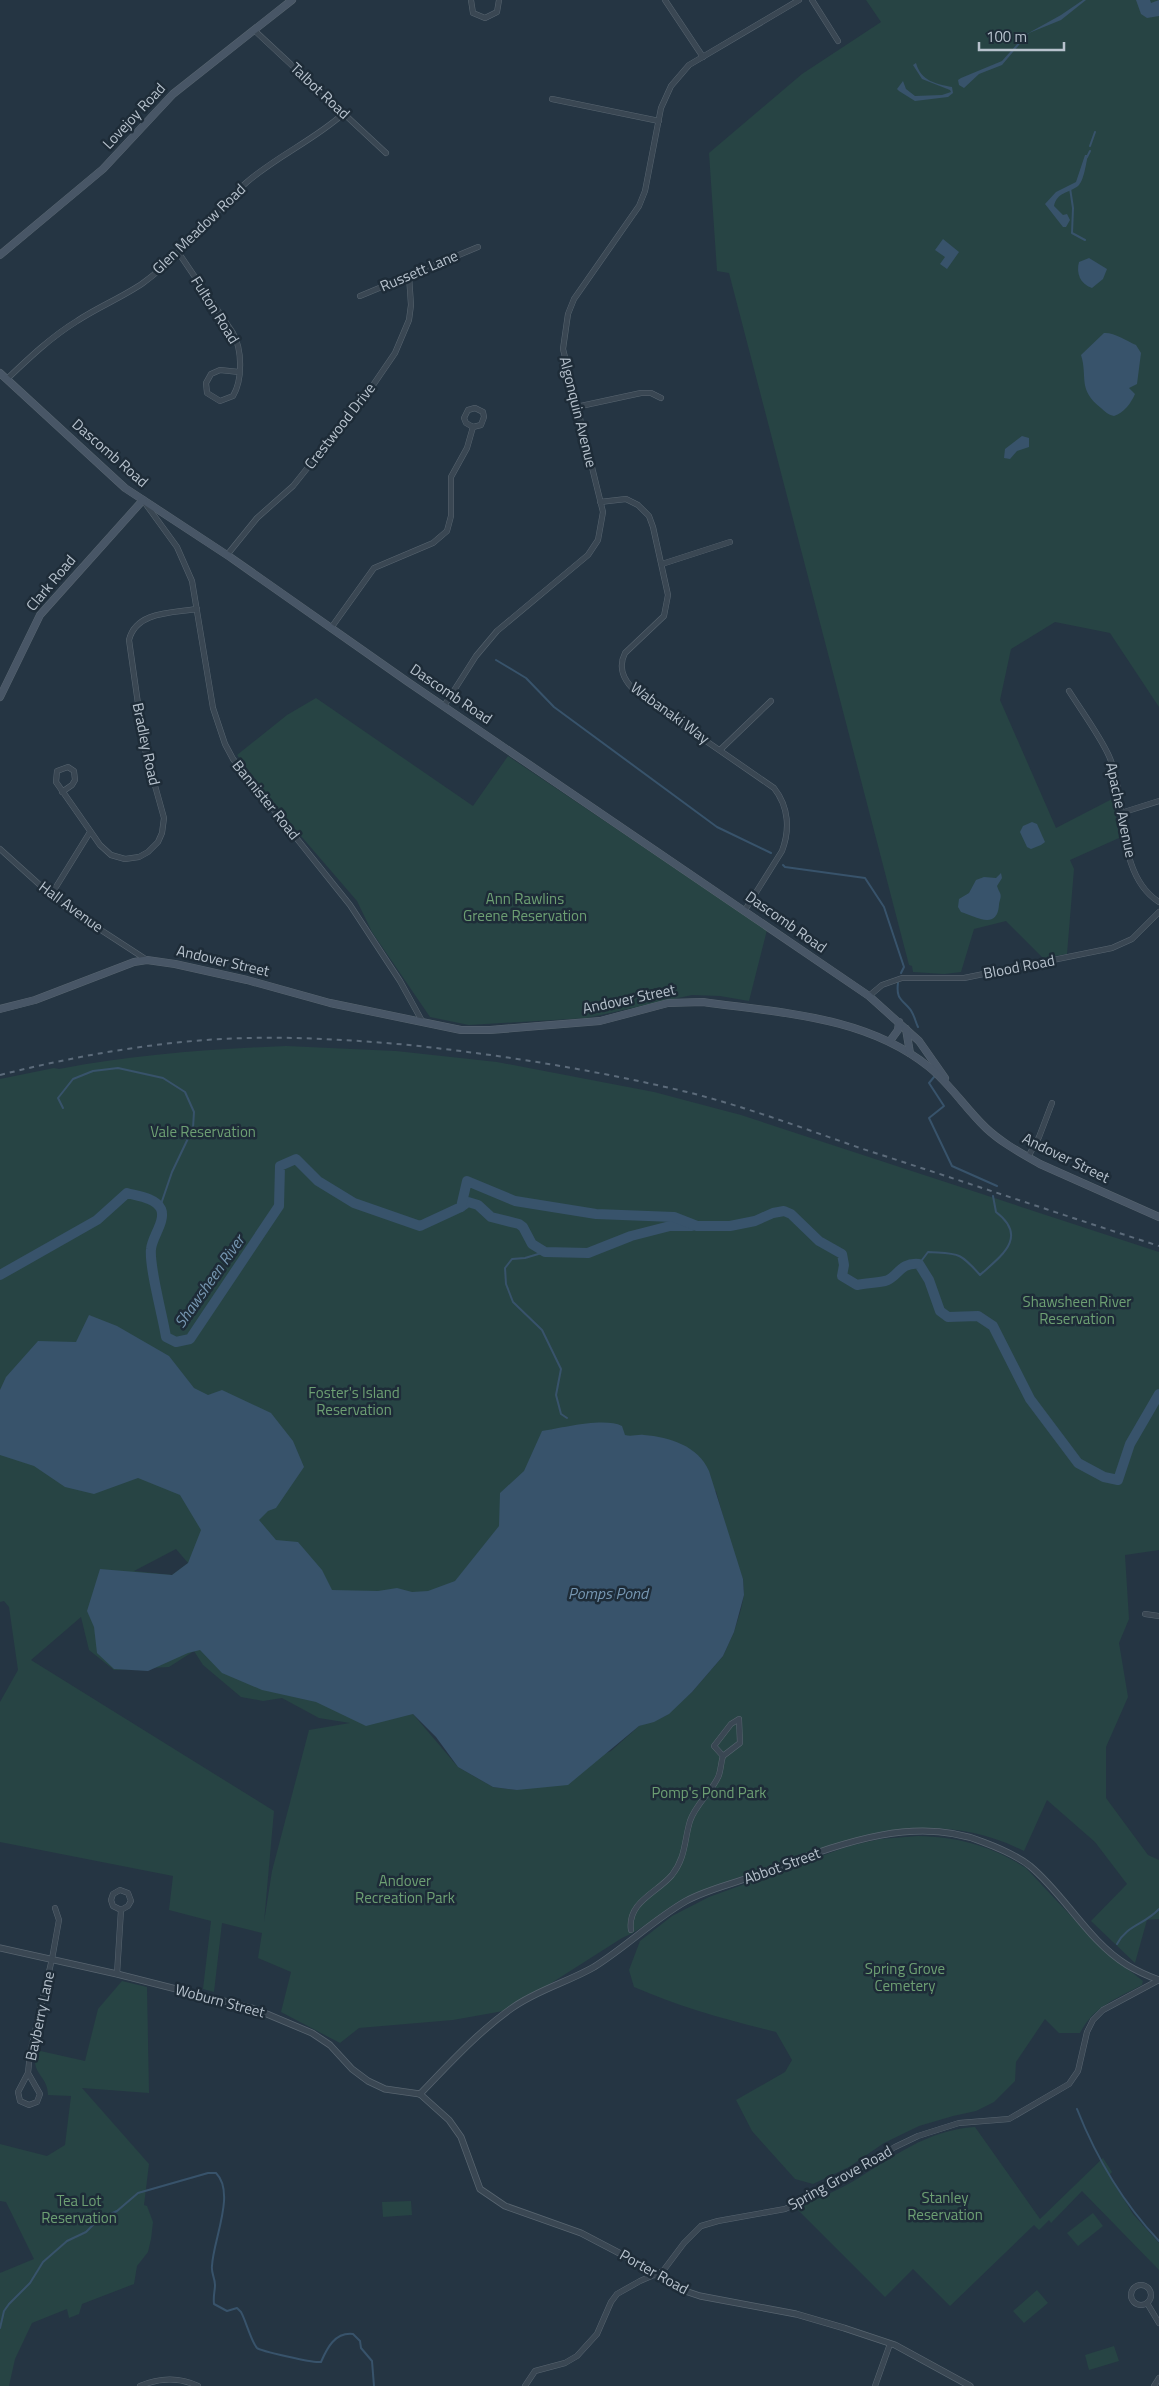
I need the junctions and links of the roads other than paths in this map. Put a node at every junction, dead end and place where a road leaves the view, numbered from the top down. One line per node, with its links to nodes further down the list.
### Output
1 (292, 0): 7 (main road, Lovejoy Road)
2 (471, 0): 3 (street)
3 (499, 0)
4 (665, 0): 9 (street)
5 (799, 0): 9 (street, Algonquin Avenue)
6 (812, 0): 8 (street)
7 (254, 30): 11 (street, Talbot Road); 16 (main road, Lovejoy Road)
8 (838, 41)
9 (703, 57): 12 (street, Algonquin Avenue)
10 (552, 99): 12 (street)
11 (343, 114): 13 (street, Talbot Road); 15 (street, Glen Meadow Road)
12 (659, 121): 23 (street, Algonquin Avenue)
13 (386, 153)
14 (478, 247): 17 (street, Russett Lane)
15 (178, 252): 19 (street, Fulton Road); 21 (street, Glen Meadow Road)
16 (0, 255)
17 (409, 276): 18 (street, Russett Lane); 28 (street, Crestwood Drive)
18 (360, 296)
19 (239, 372): 19 (street, Fulton Road)
20 (0, 373): 21 (main road, Dascomb Road)
21 (6, 378): 25 (main road, Dascomb Road)
22 (661, 398): 23 (street)
23 (576, 407): 26 (street, Algonquin Avenue)
24 (473, 428): 31 (street)
25 (143, 500): 28 (main road, Dascomb Road); 30 (street, Bannister Road); 33 (main road, Clark Road)
26 (600, 502): 29 (street, Wabanaki Way); 35 (street, Algonquin Avenue)
27 (730, 542): 29 (street)
28 (227, 555): 31 (main road, Dascomb Road)
29 (662, 564): 36 (street, Wabanaki Way)
30 (197, 608): 40 (street, Bradley Road); 49 (street, Bannister Road)
31 (331, 628): 35 (main road, Dascomb Road)
32 (1069, 691): 39 (street, Apache Avenue)
33 (0, 697)
34 (771, 701): 36 (street)
35 (444, 706): 44 (main road, Dascomb Road)
36 (720, 750): 44 (street, Wabanaki Way)
37 (62, 792): 37 (street, Bradley Road); 40 (street, Bradley Road)
38 (1159, 801): 39 (street)
39 (1121, 813): 43 (street, Apache Avenue)
40 (90, 832): 42 (street)
41 (0, 849): 42 (street, Hall Avenue)
42 (51, 895): 46 (street, Hall Avenue)
43 (1159, 902)
44 (745, 910): 47 (main road, Dascomb Road)
45 (1159, 912): 47 (street, Blood Road)
46 (147, 960): 48 (main road, Andover Street); 49 (main road, Andover Street)
47 (869, 996): 50 (main road, Dascomb Road)
48 (0, 1009)
49 (422, 1020): 51 (main road, Andover Street)
50 (903, 1025): 51 (main road); 52 (main road); 53 (main road, Dascomb Road)
51 (892, 1042): 52 (main road, Andover Street)
52 (910, 1054): 53 (main road, Andover Street)
53 (947, 1083): 55 (main road, Andover Street)
54 (1052, 1103): 55 (street)
55 (1028, 1157): 56 (main road, Andover Street)
56 (1159, 1217)
57 (1145, 1614): 58 (street)
58 (1159, 1616)
59 (722, 1756): 59 (street); 62 (street)
60 (55, 1908): 64 (street, Bayberry Lane)
61 (121, 1910): 65 (street)
62 (631, 1930)
63 (0, 1948): 64 (street, Woburn Street)
64 (52, 1959): 65 (street, Woburn Street); 67 (street, Bayberry Lane)
65 (117, 1974): 68 (street, Woburn Street)
66 (1159, 1980): 68 (street, Abbot Street); 69 (street, Spring Grove Road)
67 (28, 2073): 67 (street, Bayberry Lane)
68 (420, 2094): 69 (street, Porter Road)
69 (655, 2274): 72 (street, Porter Road); 76 (street, Spring Grove Road)
70 (1147, 2303): 71 (street)
71 (1159, 2323)
72 (890, 2344): 77 (street); 78 (street, Porter Road)
73 (1159, 2378): 79 (street)
74 (140, 2386): 75 (street)
75 (198, 2386)
76 (525, 2386)
77 (875, 2386)
78 (970, 2386)
79 (1154, 2386)

